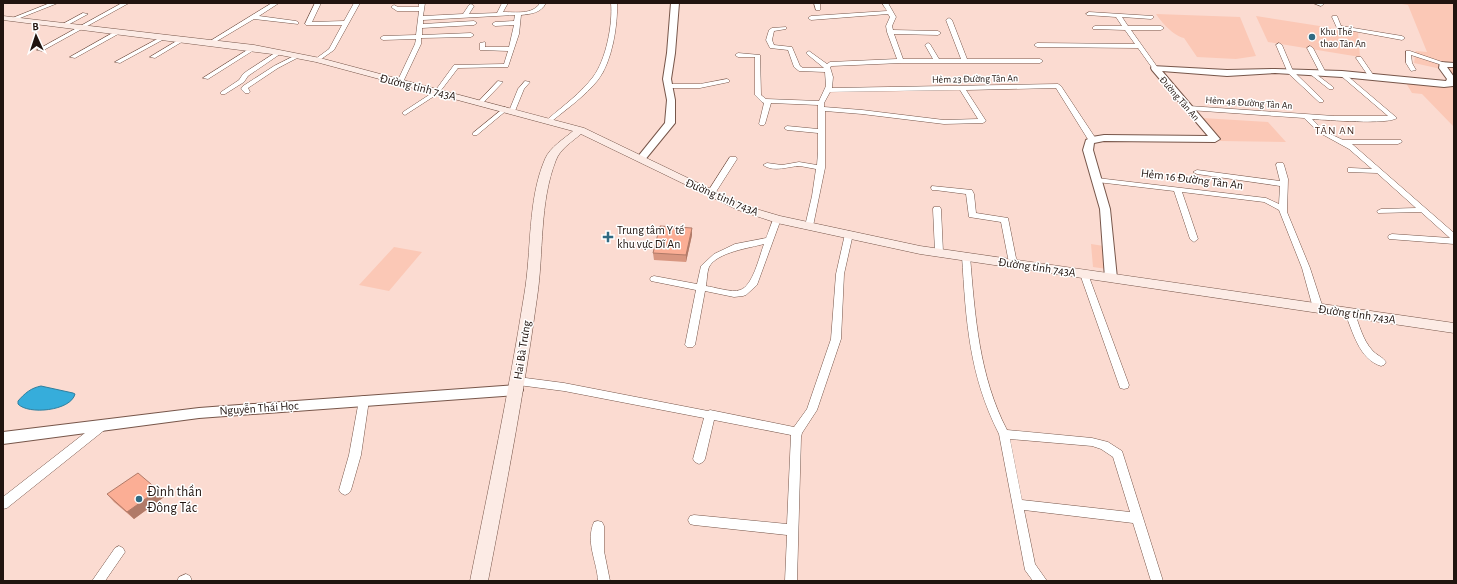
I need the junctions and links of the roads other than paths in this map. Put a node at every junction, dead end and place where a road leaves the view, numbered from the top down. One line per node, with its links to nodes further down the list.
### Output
1 (55, 3): 28 (street)
2 (126, 3): 37 (street)
3 (276, 3): 22 (street)
4 (318, 3): 31 (street)
5 (357, 3): 31 (street)
6 (506, 3): 19 (street)
7 (542, 3): 17 (street)
8 (614, 3): 104 (street)
9 (675, 3): 89 (street)
10 (885, 3): 15 (street)
11 (422, 6): 13 (street); 26 (street)
12 (472, 6): 20 (street)
13 (394, 7)
14 (862, 7): 15 (street)
15 (890, 12): 27 (street); 43 (street)
16 (85, 14): 35 (street)
17 (518, 14): 19 (street); 32 (street)
18 (1089, 14): 21 (street)
19 (499, 15): 20 (street)
20 (465, 16): 26 (street)
21 (1118, 16): 23 (street); 40 (street)
22 (255, 17): 30 (street); 51 (street)
23 (1150, 17)
24 (1335, 17): 49 (street)
25 (3, 18): 28 (main road, Đường tỉnh 743A)
26 (420, 18): 36 (street)
27 (811, 18)
28 (13, 19): 35 (main road, Đường tỉnh 743A)
29 (949, 20): 71 (street)
30 (296, 22)
31 (346, 23): 68 (street)
32 (517, 23): 34 (street); 59 (street)
33 (474, 24): 36 (street)
34 (495, 24)
35 (62, 26): 37 (main road, Đường tỉnh 743A)
36 (420, 26): 46 (street)
37 (82, 28): 42 (main road, Đường tỉnh 743A); 60 (street)
38 (784, 28): 76 (street)
39 (1095, 28): 40 (street)
40 (1126, 28): 41 (street); 56 (street)
41 (1161, 28)
42 (118, 32): 47 (main road, Đường tỉnh 743A); 65 (street)
43 (890, 32): 44 (street); 69 (street)
44 (938, 33)
45 (471, 35): 46 (street)
46 (419, 36): 48 (street); 86 (street)
47 (163, 38): 50 (main road, Đường tỉnh 743A); 73 (street)
48 (383, 38)
49 (1402, 38)
50 (182, 40): 51 (main road, Đường tỉnh 743A); 66 (street)
51 (210, 43): 57 (main road, Đường tỉnh 743A)
52 (483, 43): 59 (street)
53 (928, 45): 70 (street)
54 (1037, 45): 56 (street)
55 (1279, 45): 79 (street)
56 (1138, 46): 77 (street)
57 (254, 48): 61 (main road, Đường tỉnh 743A); 84 (street)
58 (1310, 48): 81 (street)
59 (511, 49): 94 (street)
60 (40, 50)
61 (280, 52): 64 (main road, Đường tỉnh 743A); 95 (street)
62 (809, 53): 76 (street)
63 (738, 55): 96 (street)
64 (298, 56): 68 (main road, Đường tỉnh 743A); 93 (street)
65 (73, 57)
66 (153, 57)
67 (1359, 58): 83 (street)
68 (317, 60): 86 (main road, Đường tỉnh 743A)
69 (901, 61): 70 (street); 76 (street)
70 (937, 61): 71 (street)
71 (965, 61): 72 (street)
72 (1040, 61)
73 (118, 62)
74 (1445, 64): 75 (street); 78 (street); 83 (street, Đường Tân An)
75 (1454, 66)
76 (828, 68): 92 (street)
77 (1155, 68): 79 (street, Đường Tân An); 100 (street, Đường Tân An)
78 (1413, 70)
79 (1290, 72): 80 (street, Đường Tân An); 97 (street)
80 (1312, 73): 81 (street, Đường Tân An); 91 (street)
81 (1322, 73): 82 (street, Đường Tân An)
82 (1342, 74): 83 (street, Đường Tân An); 103 (street, Hẻm 48 Đường Tân An)
83 (1371, 76)
84 (206, 78)
85 (727, 81): 89 (street)
86 (400, 82): 94 (main road, Đường tỉnh 743A)
87 (500, 82): 98 (street)
88 (527, 82): 101 (street)
89 (668, 86): 113 (street)
90 (962, 88): 92 (street, Hẻm 23 Đường Tân An); 99 (street); 110 (street, Hẻm 23 Đường Tân An)
91 (1331, 88)
92 (830, 90): 99 (street)
93 (247, 92)
94 (437, 92): 98 (main road, Đường tỉnh 743A); 102 (street)
95 (223, 93)
96 (768, 101): 99 (street); 105 (street)
97 (1322, 101)
98 (480, 103): 101 (main road, Đường tỉnh 743A)
99 (821, 106): 108 (street)
100 (1189, 108): 103 (street, Hẻm 48 Đường Tân An); 110 (street, Đường Tân An)
101 (508, 110): 104 (main road, Đường tỉnh 743A); 109 (street)
102 (405, 113)
103 (1307, 117): 111 (street)
104 (550, 120): 107 (main road, Đường tỉnh 743A)
105 (762, 124)
106 (787, 128): 108 (street)
107 (580, 130): 113 (main road, Đường tỉnh 743A); 150 (main road, Hai Bà Trưng)
108 (822, 131): 117 (street)
109 (475, 134)
110 (1092, 139): 121 (street)
111 (1343, 142): 112 (street); 119 (street)
112 (1398, 142)
113 (641, 159): 125 (main road, Đường tỉnh 743A)
114 (733, 159): 125 (street)
115 (767, 165): 117 (street)
116 (1280, 165): 122 (street)
117 (820, 168): 131 (street)
118 (1351, 170): 119 (street)
119 (1378, 171): 128 (street)
120 (1197, 172): 122 (street)
121 (1097, 180): 124 (street, Hẻm 16 Đường Tân An); 143 (street)
122 (1283, 184): 126 (street)
123 (935, 188): 140 (street)
124 (1177, 189): 126 (street, Hẻm 16 Đường Tân An); 136 (street)
125 (711, 193): 130 (main road, Đường tỉnh 743A)
126 (1282, 208): 145 (street)
127 (937, 209): 138 (street)
128 (1423, 210): 129 (street); 134 (street)
129 (1381, 211)
130 (777, 219): 131 (main road, Đường tỉnh 743A); 135 (street)
131 (809, 226): 132 (main road, Đường tỉnh 743A)
132 (849, 234): 138 (main road, Đường tỉnh 743A); 155 (street)
133 (1392, 237): 137 (street)
134 (1454, 237)
135 (770, 239): 144 (street); 144 (street)
136 (1194, 239)
137 (1454, 241)
138 (939, 252): 139 (main road, Đường tỉnh 743A)
139 (966, 256): 140 (main road, Đường tỉnh 743A); 156 (street)
140 (1013, 263): 141 (main road, Đường tỉnh 743A)
141 (1084, 274): 143 (main road, Đường tỉnh 743A); 151 (street)
142 (654, 278): 144 (street)
143 (1111, 278): 145 (main road, Đường tỉnh 743A)
144 (701, 287): 148 (street)
145 (1318, 308): 146 (main road, Đường tỉnh 743A)
146 (1350, 313): 147 (main road, Đường tỉnh 743A); 149 (street)
147 (1454, 328)
148 (690, 345)
149 (1381, 362)
150 (517, 385): 152 (street, Nguyễn Thái Học); 153 (street); 168 (main road, Hai Bà Trưng)
151 (1124, 385)
152 (364, 400): 154 (street, Nguyễn Thái Học); 159 (street)
153 (710, 414): 155 (street); 158 (street)
154 (103, 425): 157 (street, Nguyễn Thái Học); 160 (street)
155 (797, 432): 165 (street)
156 (1004, 434): 161 (street); 162 (street)
157 (3, 438)
158 (699, 459)
159 (345, 490)
160 (3, 504)
161 (1017, 504): 162 (street); 171 (street)
162 (1138, 518): 172 (street)
163 (694, 520): 165 (street)
164 (598, 526): 169 (street)
165 (792, 530): 170 (street)
166 (119, 552): 167 (street)
167 (98, 581)
168 (479, 581)
169 (604, 581)
170 (791, 581)
171 (1041, 581)
172 (1157, 581)

